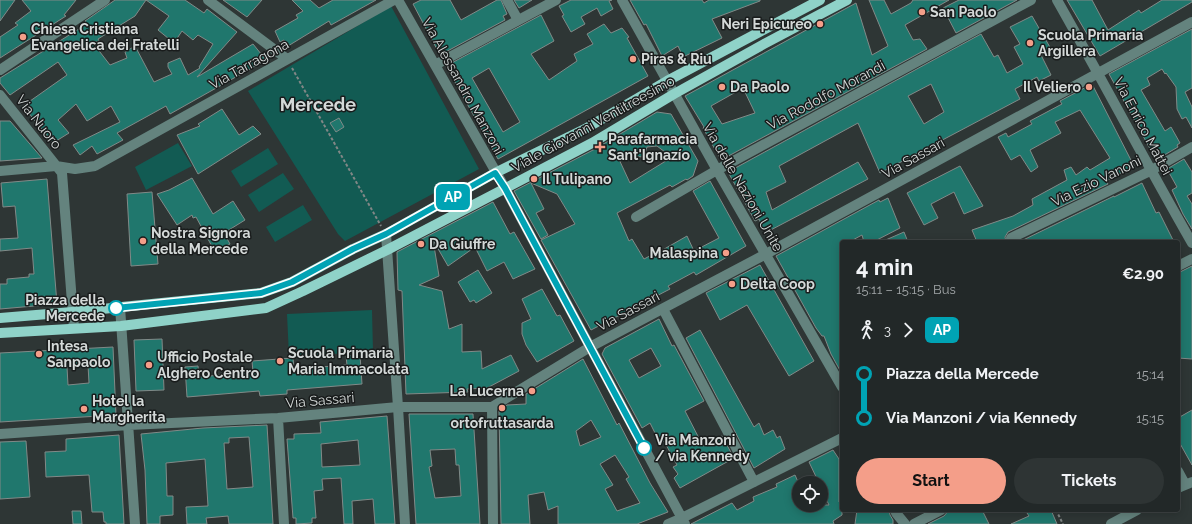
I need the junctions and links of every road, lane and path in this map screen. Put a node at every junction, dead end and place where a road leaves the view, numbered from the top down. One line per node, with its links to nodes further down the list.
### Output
1 (106, 0): 18 (street)
2 (208, 0): 16 (street)
3 (394, 0): 16 (street, Via Tarragona)
4 (398, 0): 17 (street, Via Alessandro Manzoni)
5 (507, 0): 12 (street)
6 (556, 0): 12 (street)
7 (622, 0): 20 (street, Via delle Nazioni Unite)
8 (820, 0): 14 (main road, Viale Giovanni Ventitreesimo)
9 (847, 0): 15 (main road, Viale Giovanni Ventitreesimo)
10 (1031, 0): 27 (street, Via Rodolfo Morandi)
11 (1057, 0): 19 (street, Via Enrico Mattei)
12 (518, 20): 17 (street)
13 (1192, 22): 19 (street, Via Sassari)
14 (758, 33): 15 (main road); 20 (main road, Viale Giovanni Ventitreesimo)
15 (764, 44): 21 (main road, Viale Giovanni Ventitreesimo)
16 (287, 59): 26 (street, Via Tarragona); 33 (path)
17 (435, 65): 30 (street, Via Alessandro Manzoni)
18 (0, 70)
19 (1098, 73): 29 (street, Via Enrico Mattei); 37 (street, Via Sassari)
20 (667, 81): 21 (street, Via delle Nazioni Unite); 23 (main road, Viale Giovanni Ventitreesimo)
21 (674, 94): 24 (main road, Viale Giovanni Ventitreesimo); 27 (street, Via delle Nazioni Unite)
22 (0, 96): 26 (street, Via Nuoro)
23 (585, 129): 24 (main road); 30 (main road, Viale Giovanni Ventitreesimo)
24 (592, 143): 31 (main road, Viale Giovanni Ventitreesimo)
25 (1192, 147): 29 (street, Via Ezio Vanoni)
26 (56, 166): 28 (street); 42 (street, Via Nuoro)
27 (717, 170): 32 (street, Via Rodolfo Morandi); 37 (street, Via delle Nazioni Unite)
28 (0, 171)
29 (1150, 171): 34 (street, Via Ezio Vanoni); 35 (street, Via Enrico Mattei)
30 (495, 173): 31 (street, Via Alessandro Manzoni); 33 (main road, Viale Giovanni Ventitreesimo)
31 (505, 188): 36 (main road, Viale Giovanni Ventitreesimo); 47 (street, Via Alessandro Manzoni)
32 (636, 217)
33 (386, 234): 36 (street); 40 (main road, Viale Giovanni Ventitreesimo)
34 (1012, 240)
35 (1192, 243)
36 (387, 250): 44 (main road, Viale Giovanni Ventitreesimo); 49 (street)
37 (766, 254): 41 (street, Via Sassari); 48 (street, Via delle Nazioni Unite)
38 (1192, 259): 39 (street)
39 (1180, 265)
40 (120, 307): 42 (main road, Viale Giovanni Ventitreesimo); 44 (street)
41 (663, 309): 47 (street, Via Sassari); 56 (street)
42 (72, 312): 43 (main road, Viale Giovanni Ventitreesimo); 45 (street)
43 (0, 318)
44 (121, 326): 45 (main road, Viale Giovanni Ventitreesimo); 52 (street)
45 (74, 328): 46 (main road, Viale Giovanni Ventitreesimo)
46 (0, 333)
47 (590, 347): 50 (street, Via Sassari); 62 (street, Via Alessandro Manzoni)
48 (840, 384)
49 (398, 407): 50 (street, Via Sassari); 51 (street, Via Sassari); 65 (street)
50 (492, 407): 66 (street)
51 (278, 418): 52 (street, Via Sassari); 64 (street)
52 (129, 425): 53 (street, Via Sassari); 63 (street)
53 (0, 434)
54 (840, 439): 56 (street)
55 (1180, 475): 57 (street)
56 (754, 482): 62 (street)
57 (1185, 485)
58 (896, 512): 68 (street)
59 (937, 512): 69 (street)
60 (1057, 512): 70 (path)
61 (1133, 512): 71 (street)
62 (684, 521): 67 (street)
63 (135, 524)
64 (284, 524)
65 (405, 524)
66 (493, 524)
67 (668, 524)
68 (905, 524)
69 (914, 524)
70 (1063, 524)
71 (1112, 524)

